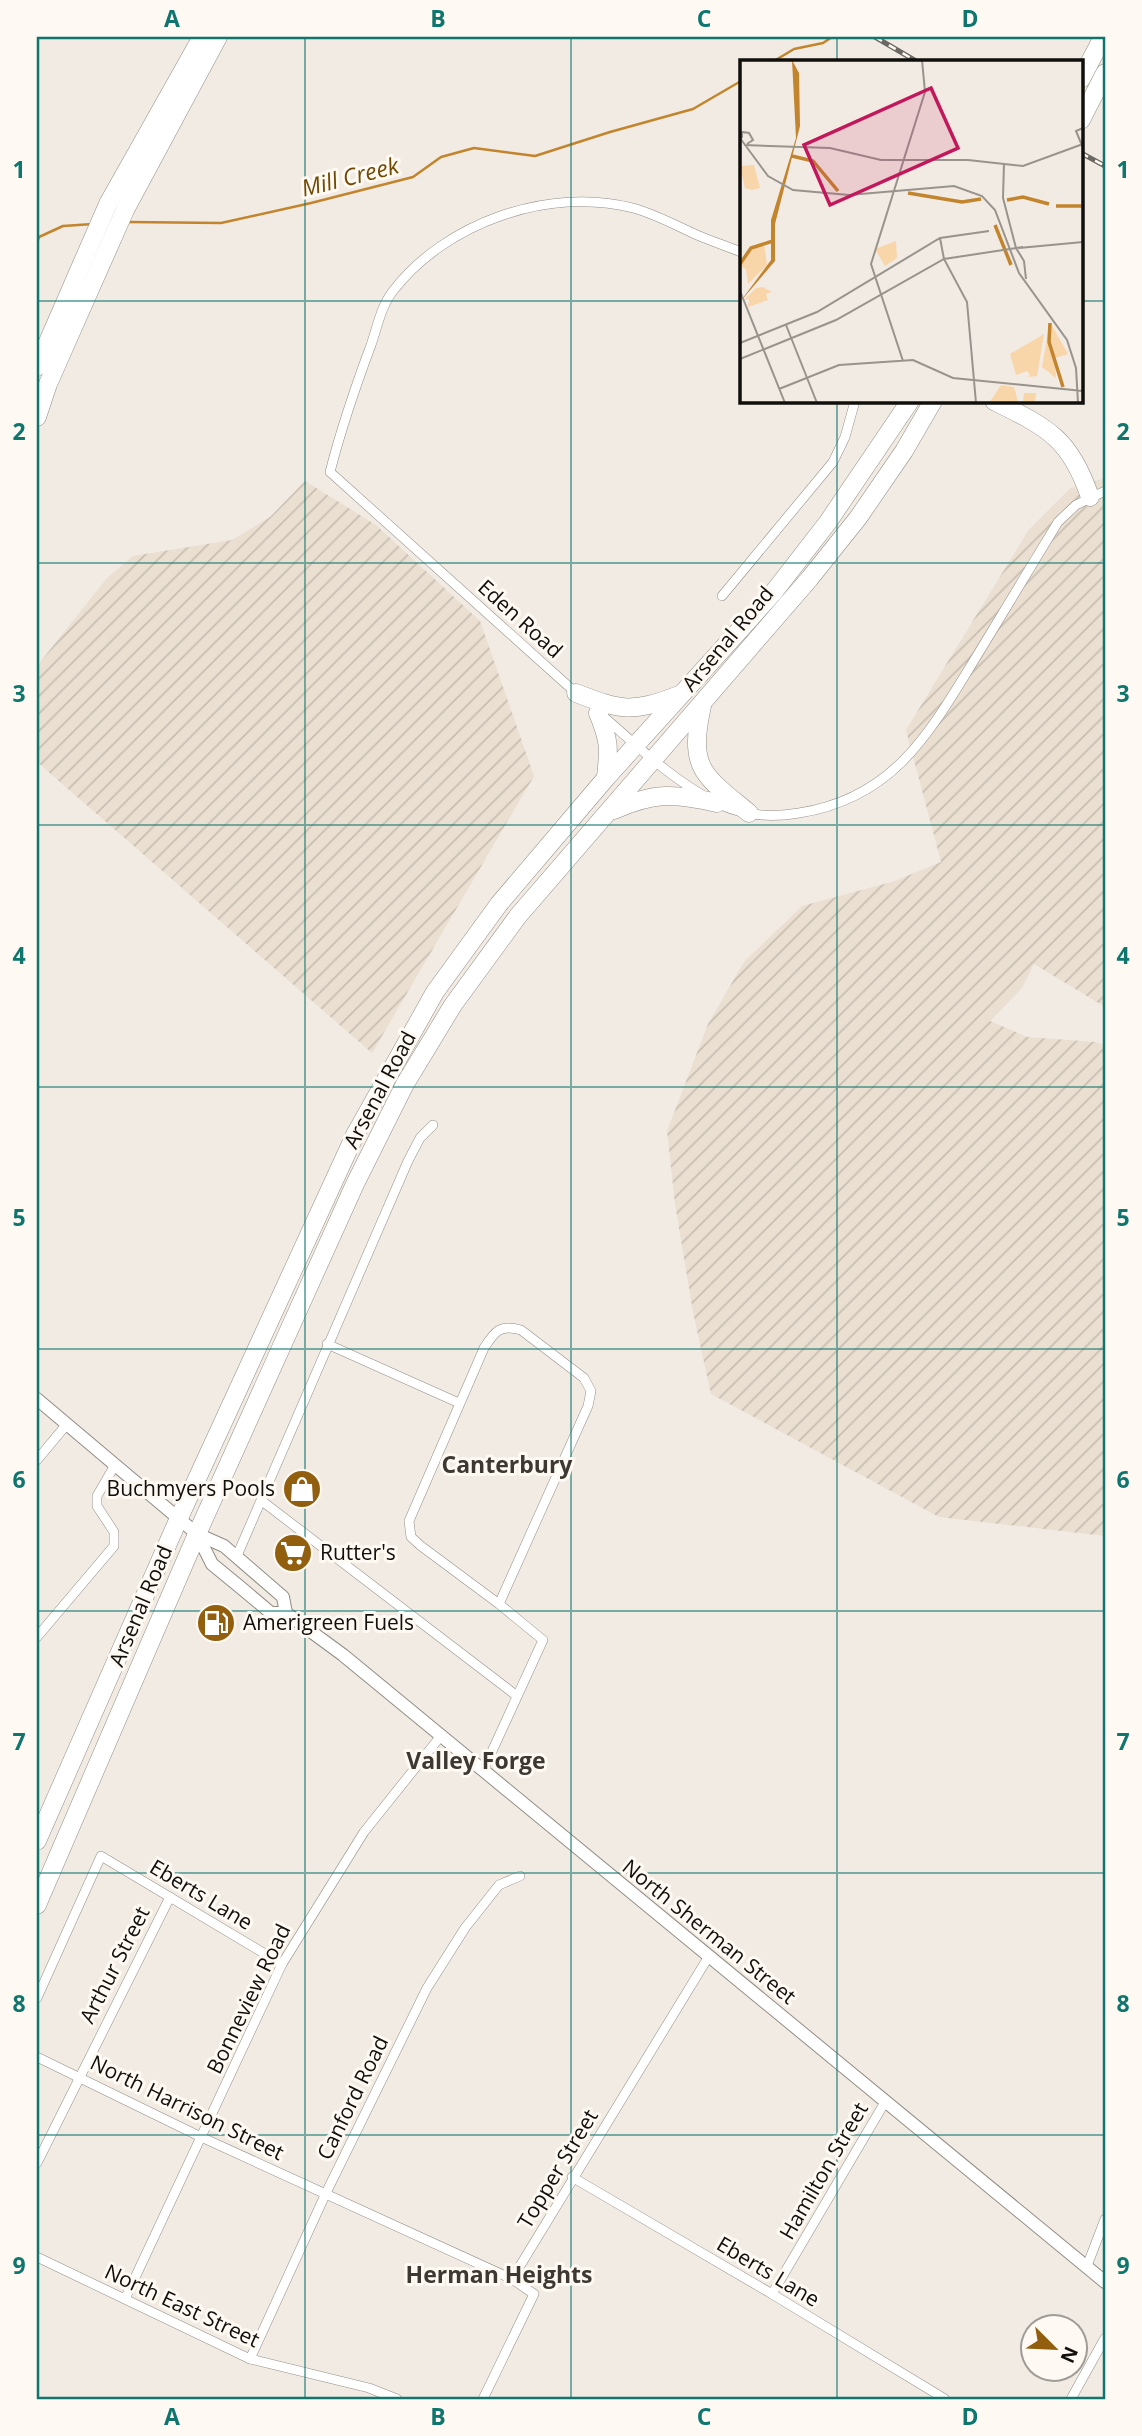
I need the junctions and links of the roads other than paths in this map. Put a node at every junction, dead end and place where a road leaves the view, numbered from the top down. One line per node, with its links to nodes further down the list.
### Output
1 (202, 37): 7 (highway)
2 (218, 37): 7 (highway)
3 (1103, 37): 5 (highway)
4 (1105, 73): 6 (highway)
5 (1082, 77)
6 (1082, 118)
7 (117, 207): 9 (highway); 14 (highway)
8 (740, 253): 17 (street, Eden Road)
9 (37, 367)
10 (855, 402): 16 (street)
11 (909, 402): 18 (highway, Arsenal Road)
12 (932, 402): 19 (highway, Arsenal Road)
13 (996, 402): 15 (highway)
14 (37, 417)
15 (1098, 494): 26 (street, Eden Road)
16 (722, 596)
17 (576, 693): 18 (highway); 20 (street, Eden Road)
18 (682, 694): 21 (highway, Arsenal Road)
19 (703, 705): 22 (highway, Arsenal Road); 26 (highway)
20 (598, 713): 21 (street, Eden Road); 23 (highway)
21 (636, 746): 22 (street, Eden Road); 23 (highway, Arsenal Road)
22 (653, 759): 24 (street, Eden Road); 25 (highway, Arsenal Road)
23 (606, 778): 35 (highway, Arsenal Road)
24 (717, 803): 25 (highway); 26 (street, Eden Road)
25 (611, 811): 36 (highway, Arsenal Road)
26 (749, 813)
27 (433, 1125): 28 (street)
28 (327, 1344): 30 (street); 34 (street)
29 (37, 1399): 31 (main road, North Sherman Street)
30 (458, 1403): 38 (street); 38 (street)
31 (67, 1424): 32 (street); 33 (main road, North Sherman Street)
32 (37, 1461)
33 (115, 1465): 35 (main road, North Sherman Street); 40 (street)
34 (262, 1501): 37 (street); 41 (street)
35 (179, 1518): 36 (main road, North Sherman Street); 44 (highway, Arsenal Road)
36 (197, 1534): 37 (main road, North Sherman Street); 39 (main road, North Sherman Street); 47 (highway, Arsenal Road)
37 (236, 1558): 39 (main road, North Sherman Street)
38 (499, 1604): 41 (street)
39 (286, 1613): 42 (main road, North Sherman Street)
40 (37, 1637)
41 (517, 1696): 43 (street)
42 (440, 1737): 43 (main road, North Sherman Street); 49 (street, Bonneview Road)
43 (483, 1772): 48 (main road, North Sherman Street)
44 (37, 1841)
45 (520, 1876): 57 (street, Canford Road)
46 (170, 1897): 49 (street, Eberts Lane); 50 (street, Eberts Lane); 52 (street, Arthur Street)
47 (37, 1905)
48 (709, 1956): 53 (main road, North Sherman Street); 56 (street, Topper Street)
49 (282, 1964): 54 (street, Bonneview Road)
50 (37, 1998)
51 (37, 2057): 52 (street, North Harrison Street)
52 (79, 2076): 54 (street, North Harrison Street); 55 (street, Arthur Street)
53 (885, 2102): 60 (main road, North Sherman Street); 63 (street, Hamilton Street)
54 (201, 2137): 57 (street, North Harrison Street); 64 (street, Bonneview Road)
55 (37, 2163)
56 (572, 2177): 61 (street, Topper Street); 63 (street, Eberts Lane)
57 (326, 2193): 61 (street, North Harrison Street); 66 (street, Canford Road)
58 (1105, 2219): 60 (street)
59 (37, 2257): 64 (street, North East Street)
60 (1087, 2266): 62 (main road, North Sherman Street)
61 (512, 2279): 68 (street)
62 (1105, 2282)
63 (772, 2294): 69 (street, Eberts Lane)
64 (125, 2299): 66 (street, North East Street)
65 (1105, 2338): 70 (street)
66 (250, 2359): 67 (street, North East Street)
67 (397, 2399)
68 (483, 2399)
69 (945, 2399)
70 (1071, 2399)

